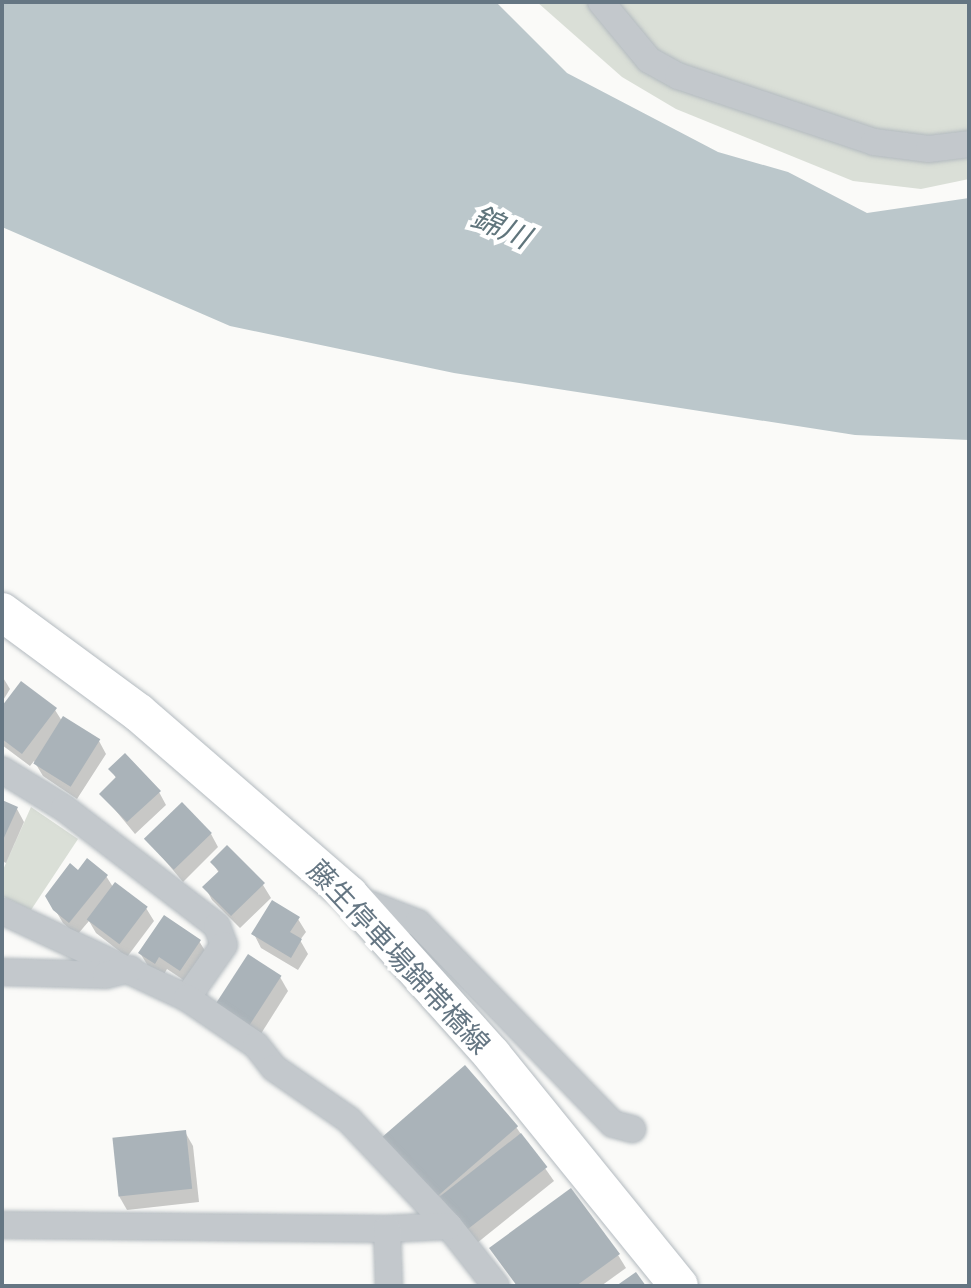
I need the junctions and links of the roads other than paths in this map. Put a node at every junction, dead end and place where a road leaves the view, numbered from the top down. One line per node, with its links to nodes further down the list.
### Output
1 (601, 2): 2 (street)
2 (969, 144)
3 (2, 612): 5 (main road, 藤生停車場錦帯橋線)
4 (2, 770): 9 (street)
5 (349, 895): 10 (street); 16 (main road, 藤生停車場錦帯橋線)
6 (2, 911): 7 (street)
7 (130, 969): 8 (street); 9 (street)
8 (2, 972)
9 (187, 998): 12 (street)
10 (632, 1129)
11 (2, 1225): 13 (street)
12 (449, 1226): 13 (street); 15 (street)
13 (387, 1229): 14 (street)
14 (389, 1286)
15 (496, 1286)
16 (679, 1286)

